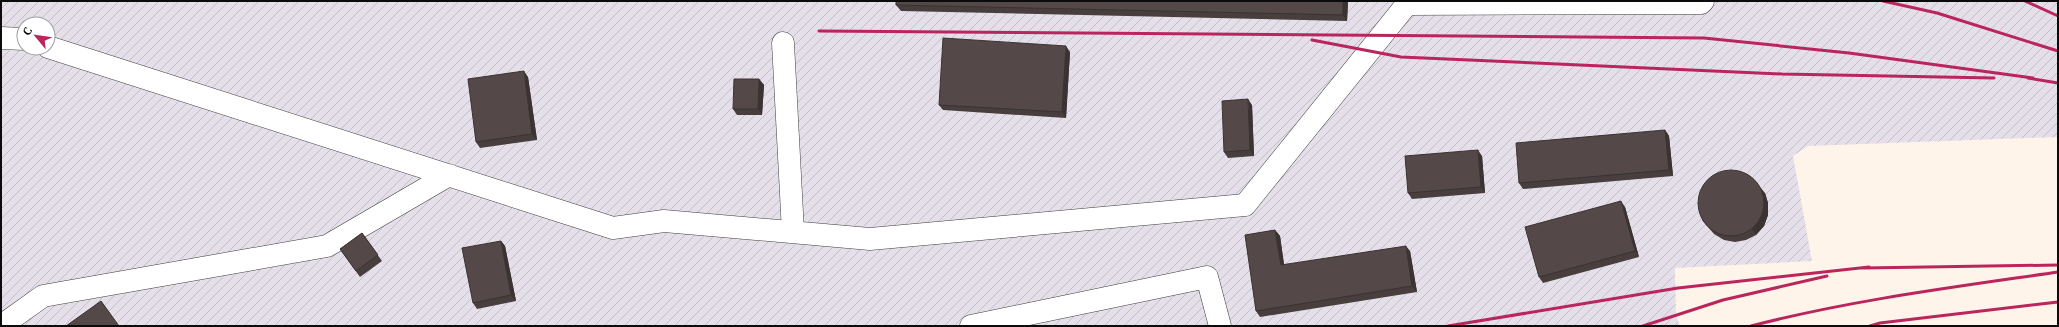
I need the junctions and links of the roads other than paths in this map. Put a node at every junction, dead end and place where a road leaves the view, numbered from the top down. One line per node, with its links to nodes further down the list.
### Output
1 (1703, 1): 7 (lane)
2 (1, 38): 3 (lane)
3 (16, 39)
4 (783, 43): 7 (lane)
5 (56, 50): 6 (lane)
6 (449, 175): 7 (lane); 8 (lane)
7 (793, 232)
8 (1, 326)
9 (971, 326): 10 (lane)
10 (1220, 326)

